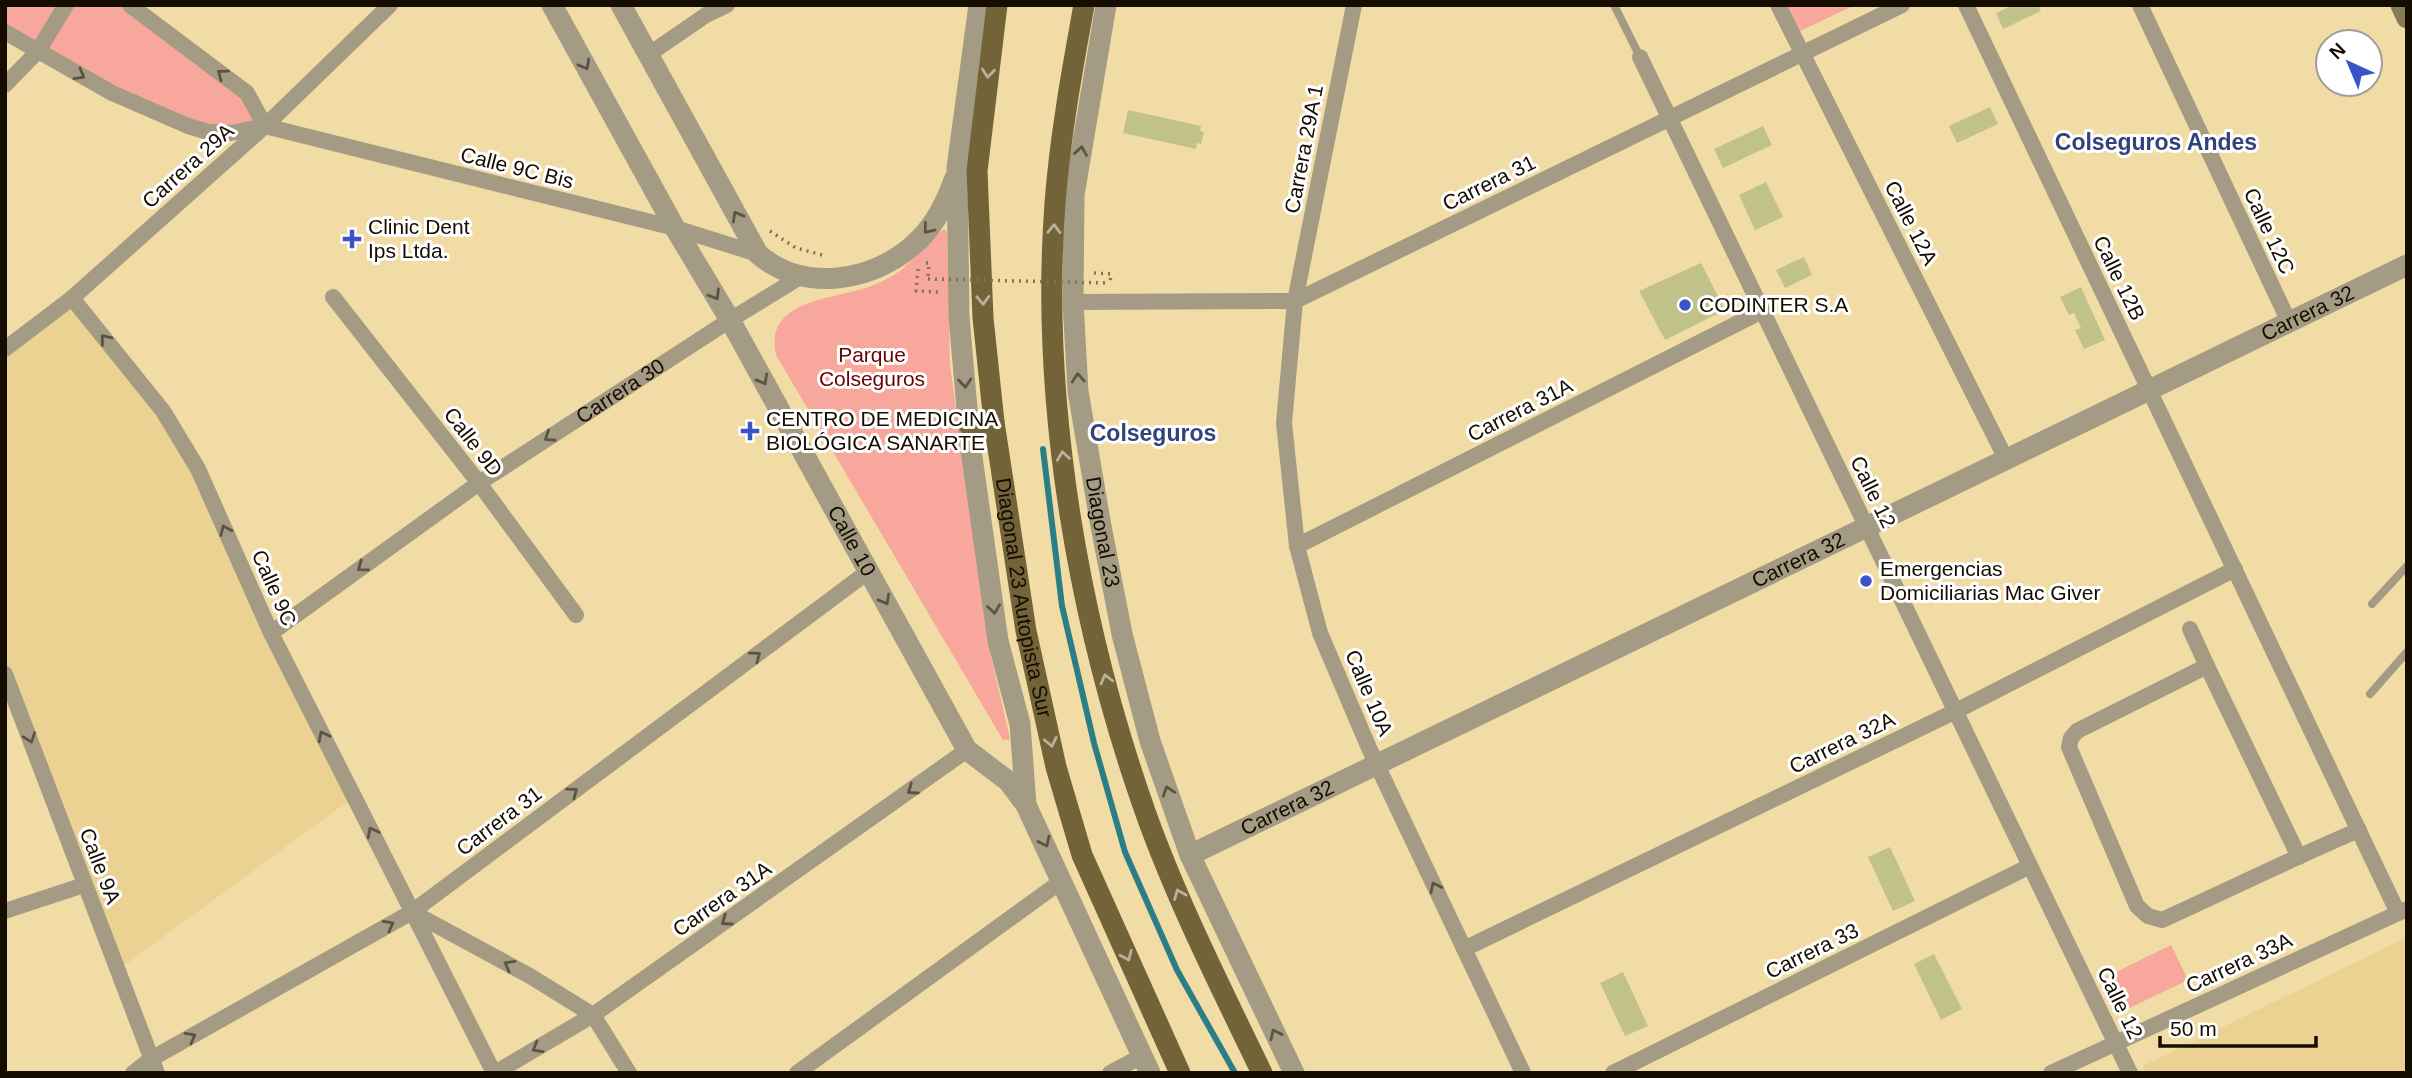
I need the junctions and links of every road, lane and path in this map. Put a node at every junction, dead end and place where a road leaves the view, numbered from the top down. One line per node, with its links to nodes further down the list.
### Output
1 (66, 5): 18 (street)
2 (130, 5): 24 (street, one-way to 2)
3 (390, 5): 24 (street, Carrera 29A)
4 (552, 5): 26 (street, Calle 10, one-way to 26)
5 (621, 5): 19 (street)
6 (727, 5): 19 (street)
7 (979, 5): 25 (street)
8 (997, 5): 43 (main road, Diagonal 23 Autopista Sur, one-way to 43)
9 (1084, 5): 85 (main road, one-way to 9)
10 (1106, 5): 37 (street, Diagonal 23, one-way to 10)
11 (1354, 5): 36 (street, Carrera 29A 1)
12 (1614, 5): 21 (lane, Calle 12)
13 (1778, 5): 20 (street, Calle 12A)
14 (1902, 5): 20 (street, Carrera 31)
15 (1966, 5): 42 (street, Calle 12B)
16 (2140, 5): 40 (street, Calle 12C)
17 (5, 32): 18 (street, Calle 9C Bis)
18 (38, 51): 22 (street); 24 (street, Calle 9C Bis, one-way to 24)
19 (648, 55): 28 (street, one-way to 19)
20 (1803, 55): 23 (street, Carrera 31); 45 (street, Calle 12A)
21 (1640, 57): 23 (street, Calle 12)
22 (5, 85)
23 (1669, 119): 36 (street, Carrera 31); 38 (street, Calle 12)
24 (265, 126): 26 (street, Calle 9C Bis); 35 (street, Carrera 29A)
25 (957, 168): 32 (street, one-way to 32); 44 (street, one-way to 44)
26 (675, 228): 28 (street, Calle 9C Bis); 39 (street, Calle 10, one-way to 39)
27 (769, 231): 29 (path)
28 (758, 254): 32 (street)
29 (833, 256)
30 (2407, 265): 40 (street, Carrera 32)
31 (1091, 273): 33 (path, bridge)
32 (800, 277): 39 (street, Carrera 30)
33 (916, 291)
34 (333, 297): 46 (street, Calle 9D)
35 (72, 298): 41 (street, Carrera 29A); 55 (street, Calle 9C, one-way to 35)
36 (1294, 301): 37 (street, Carrera 31); 48 (street, Calle 10A)
37 (1073, 302): 66 (street, Diagonal 23, one-way to 37)
38 (1762, 311): 47 (street, Calle 12); 48 (street, Carrera 31A)
39 (730, 320): 46 (street, Carrera 30, one-way to 46); 51 (street, Calle 10, one-way to 51)
40 (2289, 322): 42 (street, Carrera 32)
41 (5, 349)
42 (2149, 390): 45 (street, Carrera 32); 50 (street, Calle 12B)
43 (994, 422): 44 (main road); 84 (main road, Diagonal 23 Autopista Sur, one-way to 84)
44 (969, 425): 64 (street, one-way to 64)
45 (2006, 459): 47 (street, Carrera 32)
46 (479, 483): 53 (street, Calle 9D); 55 (street, Carrera 30, one-way to 55)
47 (1866, 527): 61 (street, Calle 12); 63 (street, Carrera 32)
48 (1297, 546): 63 (street, Calle 10A)
49 (2407, 566): 52 (lane)
50 (2235, 569): 61 (street, Carrera 32A); 65 (street, Calle 12B)
51 (869, 571): 62 (street, Calle 10, one-way to 62); 73 (street, Carrera 31, one-way to 51)
52 (2372, 604)
53 (576, 615)
54 (2190, 629): 57 (street)
55 (271, 633): 73 (street, Calle 9C, one-way to 55)
56 (2407, 652): 59 (lane)
57 (2207, 666): 67 (street); 67 (street)
58 (5, 674): 60 (street, Calle 9A)
59 (2370, 694)
60 (11, 707): 70 (street, Calle 9A, one-way to 70)
61 (1956, 711): 68 (street, Calle 12); 74 (street, Carrera 32A)
62 (967, 750): 64 (street, Calle 10); 75 (street, Carrera 31A, one-way to 75)
63 (1376, 765): 66 (street, Carrera 32); 74 (street, Calle 10A, one-way to 63)
64 (1026, 805): 69 (street, Calle 10, one-way to 69)
65 (2359, 830): 67 (street); 72 (street, Calle 12B)
66 (1190, 855): 86 (street, Diagonal 23, one-way to 66)
67 (2299, 857)
68 (2030, 866): 76 (street, Calle 12); 88 (street, Carrera 33)
69 (1063, 880): 77 (street, Calle 10); 82 (street)
70 (84, 885): 71 (street); 78 (street, Calle 9A)
71 (5, 911)
72 (2403, 911): 76 (street, Carrera 33A)
73 (412, 912): 75 (street, one-way to 73); 78 (street, Carrera 31, one-way to 73); 80 (street, Calle 9C)
74 (1464, 948): 87 (street, Calle 10A)
75 (593, 1015): 80 (street, Carrera 31A, one-way to 80); 81 (street)
76 (2116, 1043): 89 (street, Carrera 33A); 90 (street, Calle 12)
77 (1146, 1065): 83 (street)
78 (154, 1066): 79 (street, Carrera 31)
79 (133, 1073)
80 (495, 1073)
81 (629, 1073)
82 (797, 1073)
83 (1110, 1073)
84 (1180, 1073)
85 (1262, 1073)
86 (1294, 1073)
87 (1524, 1073)
88 (1613, 1073)
89 (2051, 1073)
90 (2130, 1073)

